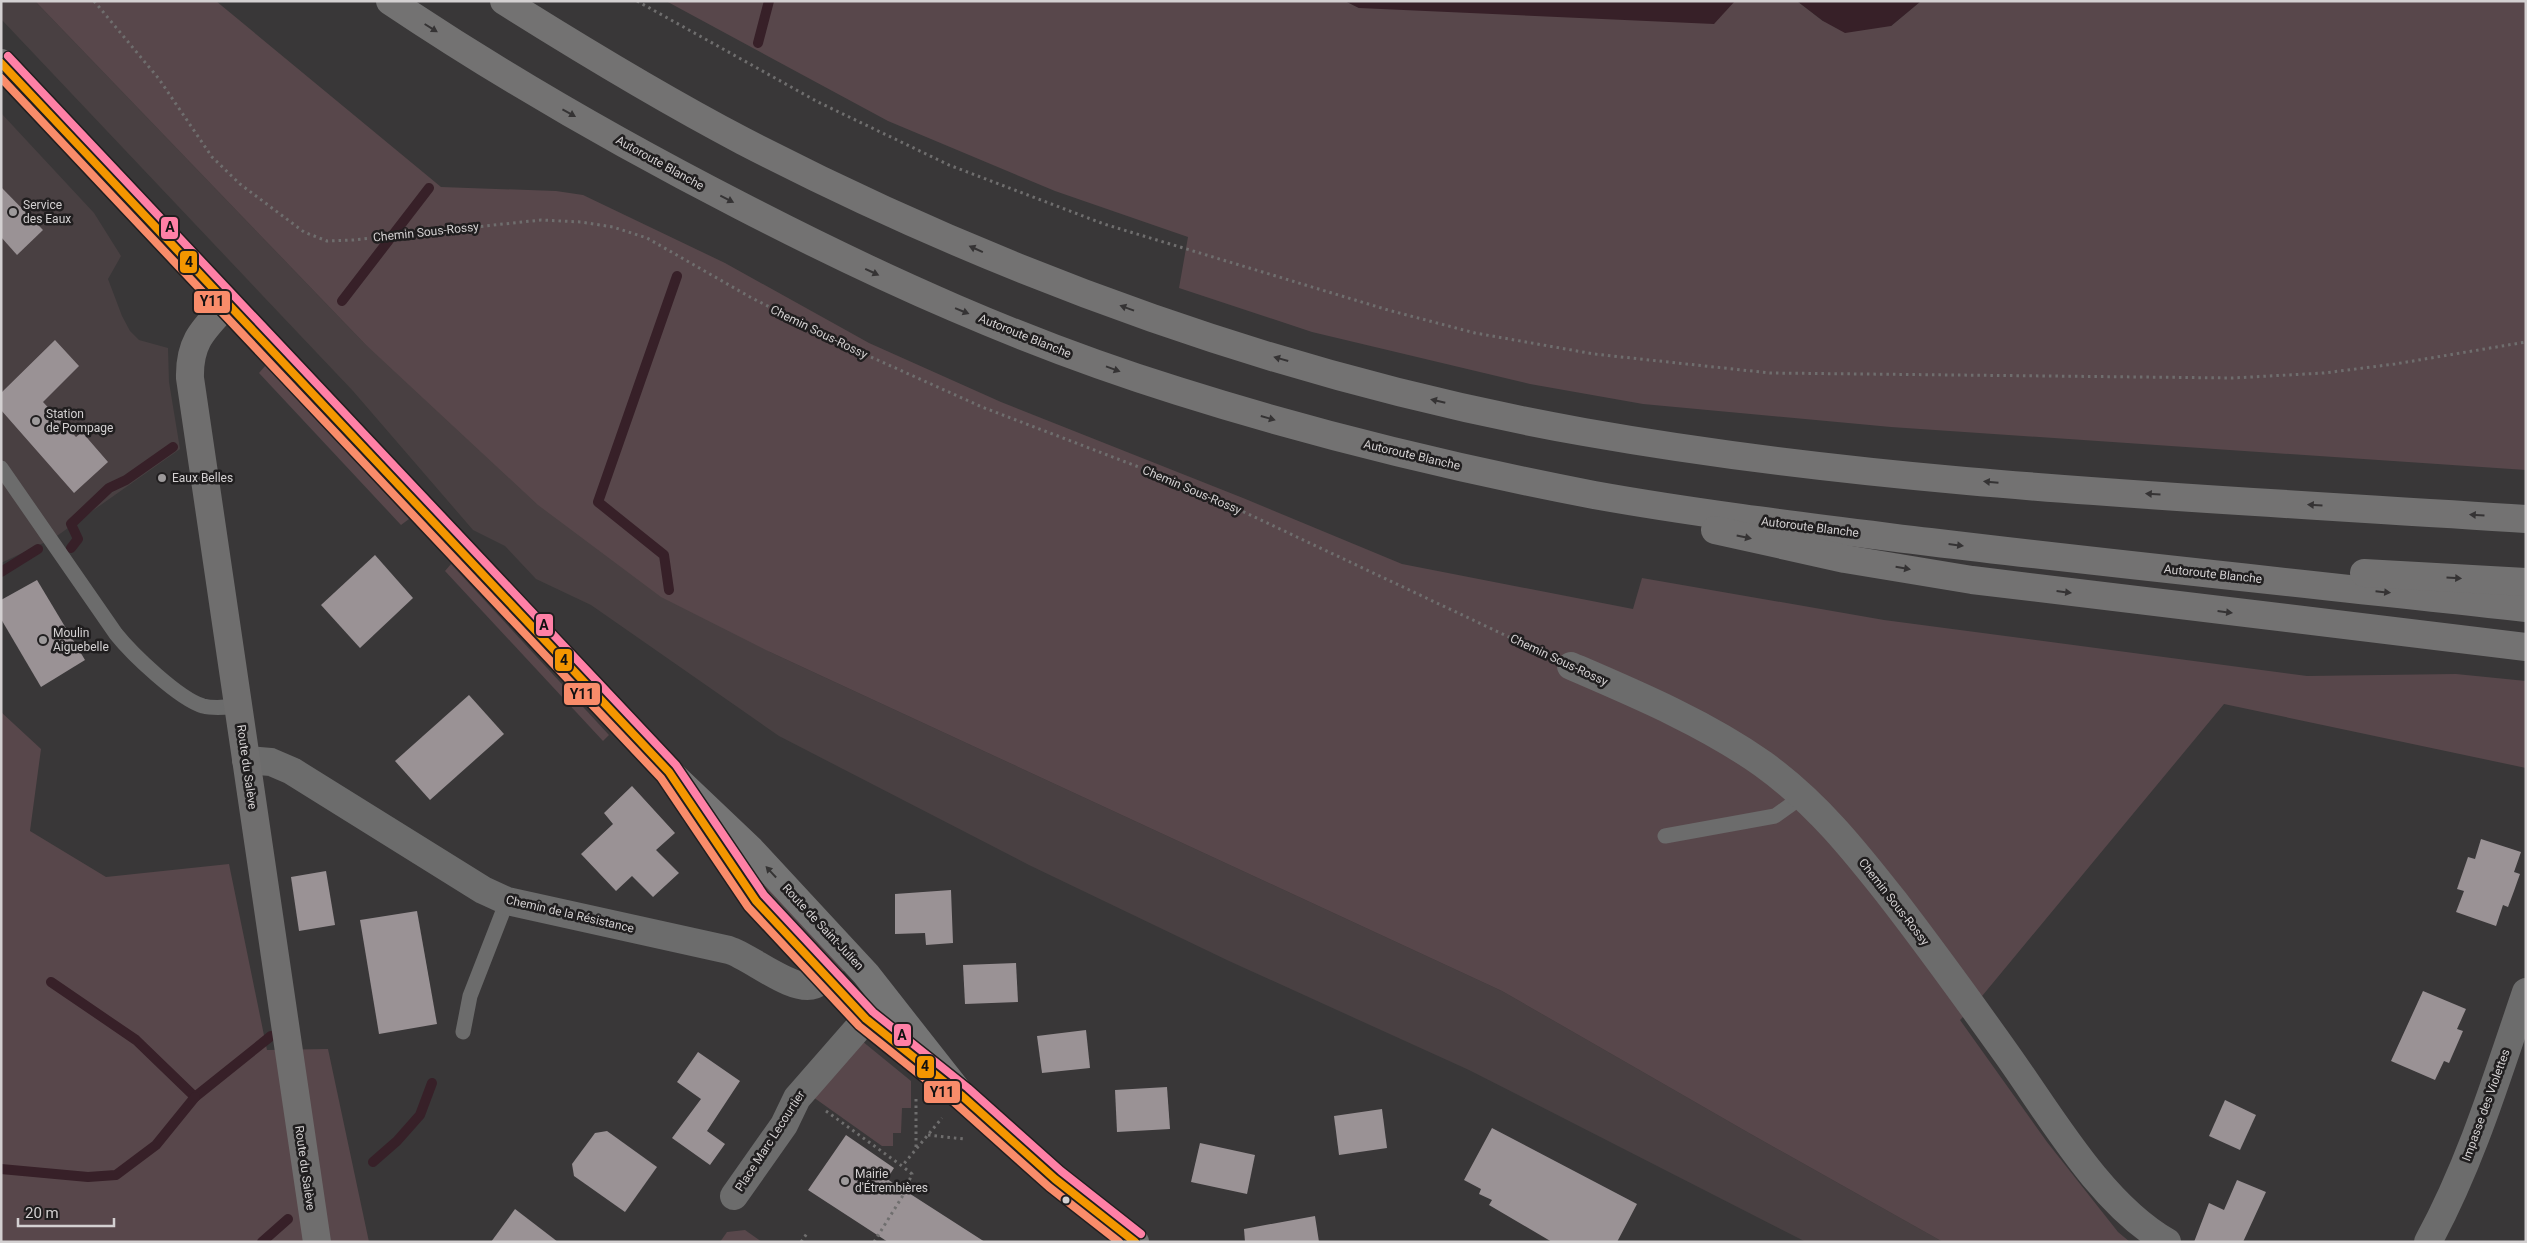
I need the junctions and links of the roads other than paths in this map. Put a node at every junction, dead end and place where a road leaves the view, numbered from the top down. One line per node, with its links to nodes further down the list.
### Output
1 (390, 1): 6 (highway, Autoroute Blanche, one-way to 6)
2 (504, 1): 7 (highway, one-way to 2)
3 (1, 63): 4 (main road, Route de Saint-Julien)
4 (227, 304): 13 (street, Route du Salève); 15 (main road, Route de Saint-Julien)
5 (1, 468): 13 (lane)
6 (1492, 474): 8 (highway, Autoroute Blanche, one-way to 8); 11 (highway, one-way to 11)
7 (2526, 519)
8 (2021, 553): 9 (highway, one-way to 9); 10 (highway, Autoroute Blanche, one-way to 10)
9 (2526, 582)
10 (2526, 608)
11 (2526, 647)
12 (1571, 666): 16 (street, Chemin Sous-Rossy)
13 (239, 706): 14 (street, Route du Salève)
14 (246, 760): 18 (street, Chemin de la Résistance); 26 (street, Route du Salève)
15 (669, 772): 19 (main road, Route de Saint-Julien); 21 (main road, Route de Saint-Julien, one-way to 15)
16 (1803, 796): 17 (lane); 28 (street, Chemin Sous-Rossy)
17 (1665, 836)
18 (506, 901): 19 (street, Chemin de la Résistance); 23 (lane)
19 (827, 976): 22 (main road, Route de Saint-Julien)
20 (2526, 992): 29 (street, Impasse des Violettes)
21 (885, 998): 22 (main road); 24 (main road, Route de Saint-Julien)
22 (866, 1019): 24 (main road, Route de Saint-Julien); 25 (street, Place Marc Lecourtier)
23 (463, 1032)
24 (953, 1105): 27 (main road, Route de Saint-Julien)
25 (734, 1196)
26 (316, 1242)
27 (1135, 1242)
28 (2167, 1242)
29 (2428, 1242)

